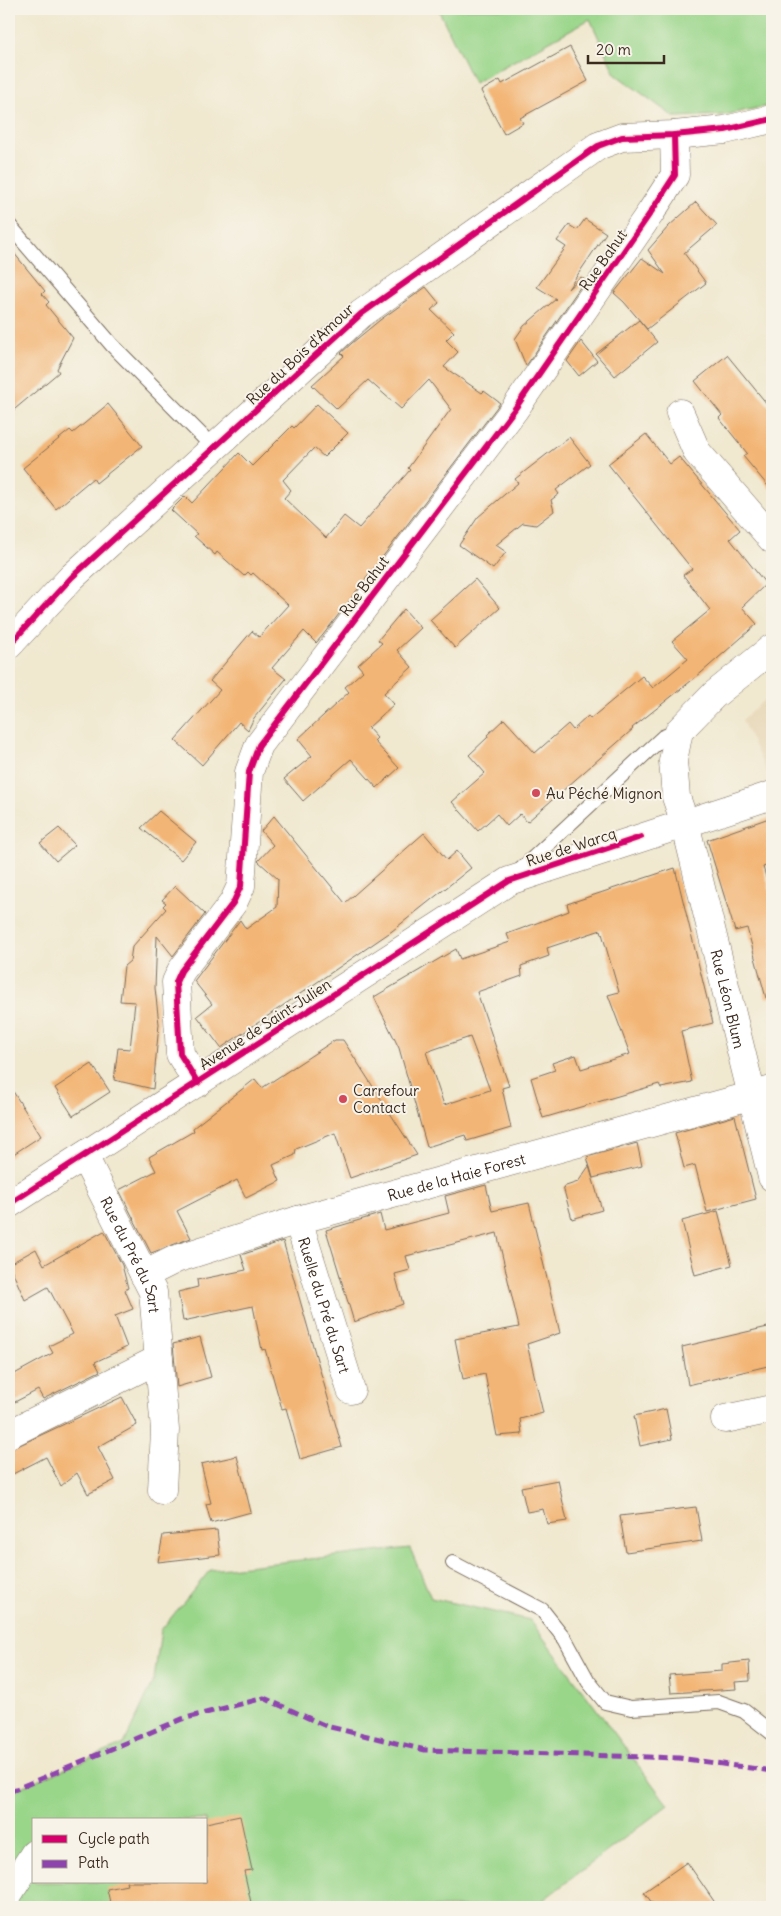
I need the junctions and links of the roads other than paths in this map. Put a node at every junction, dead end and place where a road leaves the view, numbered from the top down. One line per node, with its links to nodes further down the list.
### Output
1 (772, 118): 2 (street, Rue du Bois d'Amour)
2 (674, 135): 5 (street, Rue du Bois d'Amour); 13 (street, Rue Bahut)
3 (9, 225): 5 (lane)
4 (680, 413): 6 (street)
5 (215, 449): 7 (street, Rue du Bois d'Amour)
6 (772, 539)
7 (9, 645)
8 (772, 648): 9 (street)
9 (679, 731): 11 (street, Rue Léon Blum); 12 (lane)
10 (772, 795): 11 (street, Rue de Warcq)
11 (684, 823): 12 (street, Rue de Warcq); 14 (street, Rue Léon Blum)
12 (509, 881): 13 (street, Avenue de Saint-Julien)
13 (198, 1083): 15 (street, Avenue de Saint-Julien)
14 (762, 1092): 16 (street, Rue Léon Blum); 18 (street, Rue de la Haie Forest)
15 (84, 1156): 17 (street, Avenue de Saint-Julien); 19 (street, Rue du Pré du Sart)
16 (772, 1177)
17 (9, 1204)
18 (298, 1220): 19 (street, Rue de la Haie Forest); 21 (street, Ruelle du Pré du Sart)
19 (144, 1275): 20 (street, Rue du Pré du Sart)
20 (159, 1359): 24 (street); 25 (street, Rue du Pré du Sart)
21 (351, 1390)
22 (772, 1409): 23 (street)
23 (725, 1419)
24 (9, 1434)
25 (162, 1490)
26 (453, 1563): 27 (lane)
27 (772, 1733)
28 (32, 1857): 29 (street)
29 (9, 1893)

